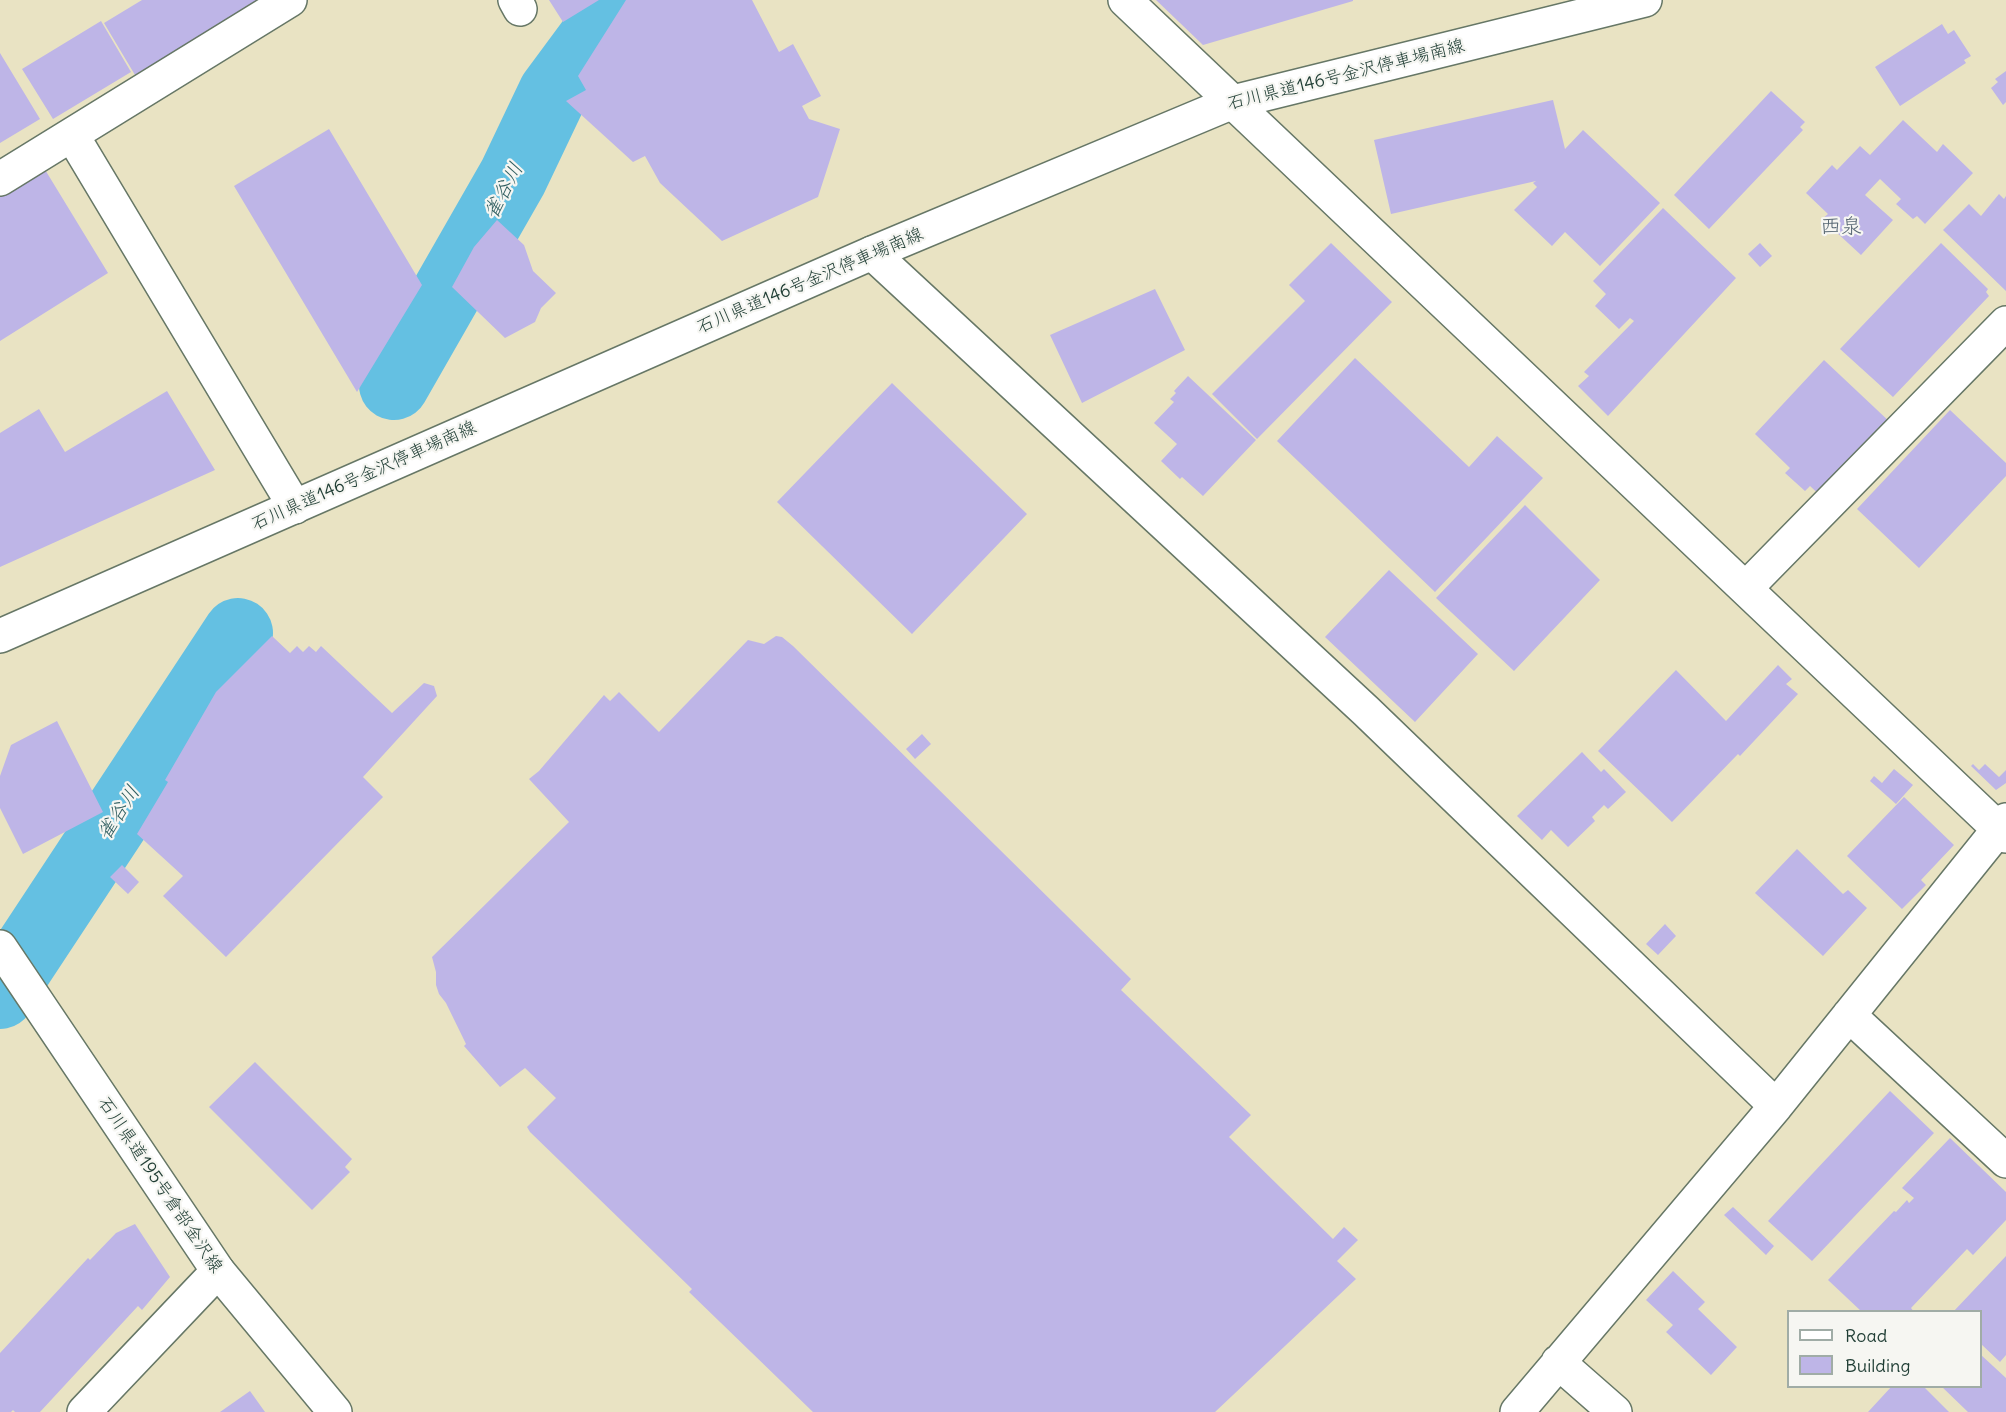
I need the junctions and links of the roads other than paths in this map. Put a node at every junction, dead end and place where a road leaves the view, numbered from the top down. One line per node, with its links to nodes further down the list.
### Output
1 (290, 0): 5 (street)
2 (1125, 0): 4 (street)
3 (1645, 0): 4 (street, 石川県道146号金沢停車場南線)
4 (1233, 102): 7 (street, 石川県道146号金沢停車場南線); 10 (street)
5 (72, 135): 6 (street); 9 (street)
6 (0, 179)
7 (872, 253): 9 (street, 石川県道146号金沢停車場南線); 15 (street)
8 (2006, 323): 10 (street)
9 (295, 507): 11 (street, 石川県道146号金沢停車場南線)
10 (1746, 588): 12 (street)
11 (0, 636)
12 (2003, 828): 14 (street)
13 (2, 950): 17 (street, 石川県道195号倉部金沢線)
14 (1850, 1015): 15 (street); 16 (street)
15 (1776, 1106): 18 (street)
16 (2006, 1161)
17 (218, 1271): 19 (street); 20 (street, 石川県道195号倉部金沢線)
18 (1558, 1362): 21 (street); 22 (street)
19 (84, 1412)
20 (335, 1412)
21 (1517, 1412)
22 (1615, 1412)

